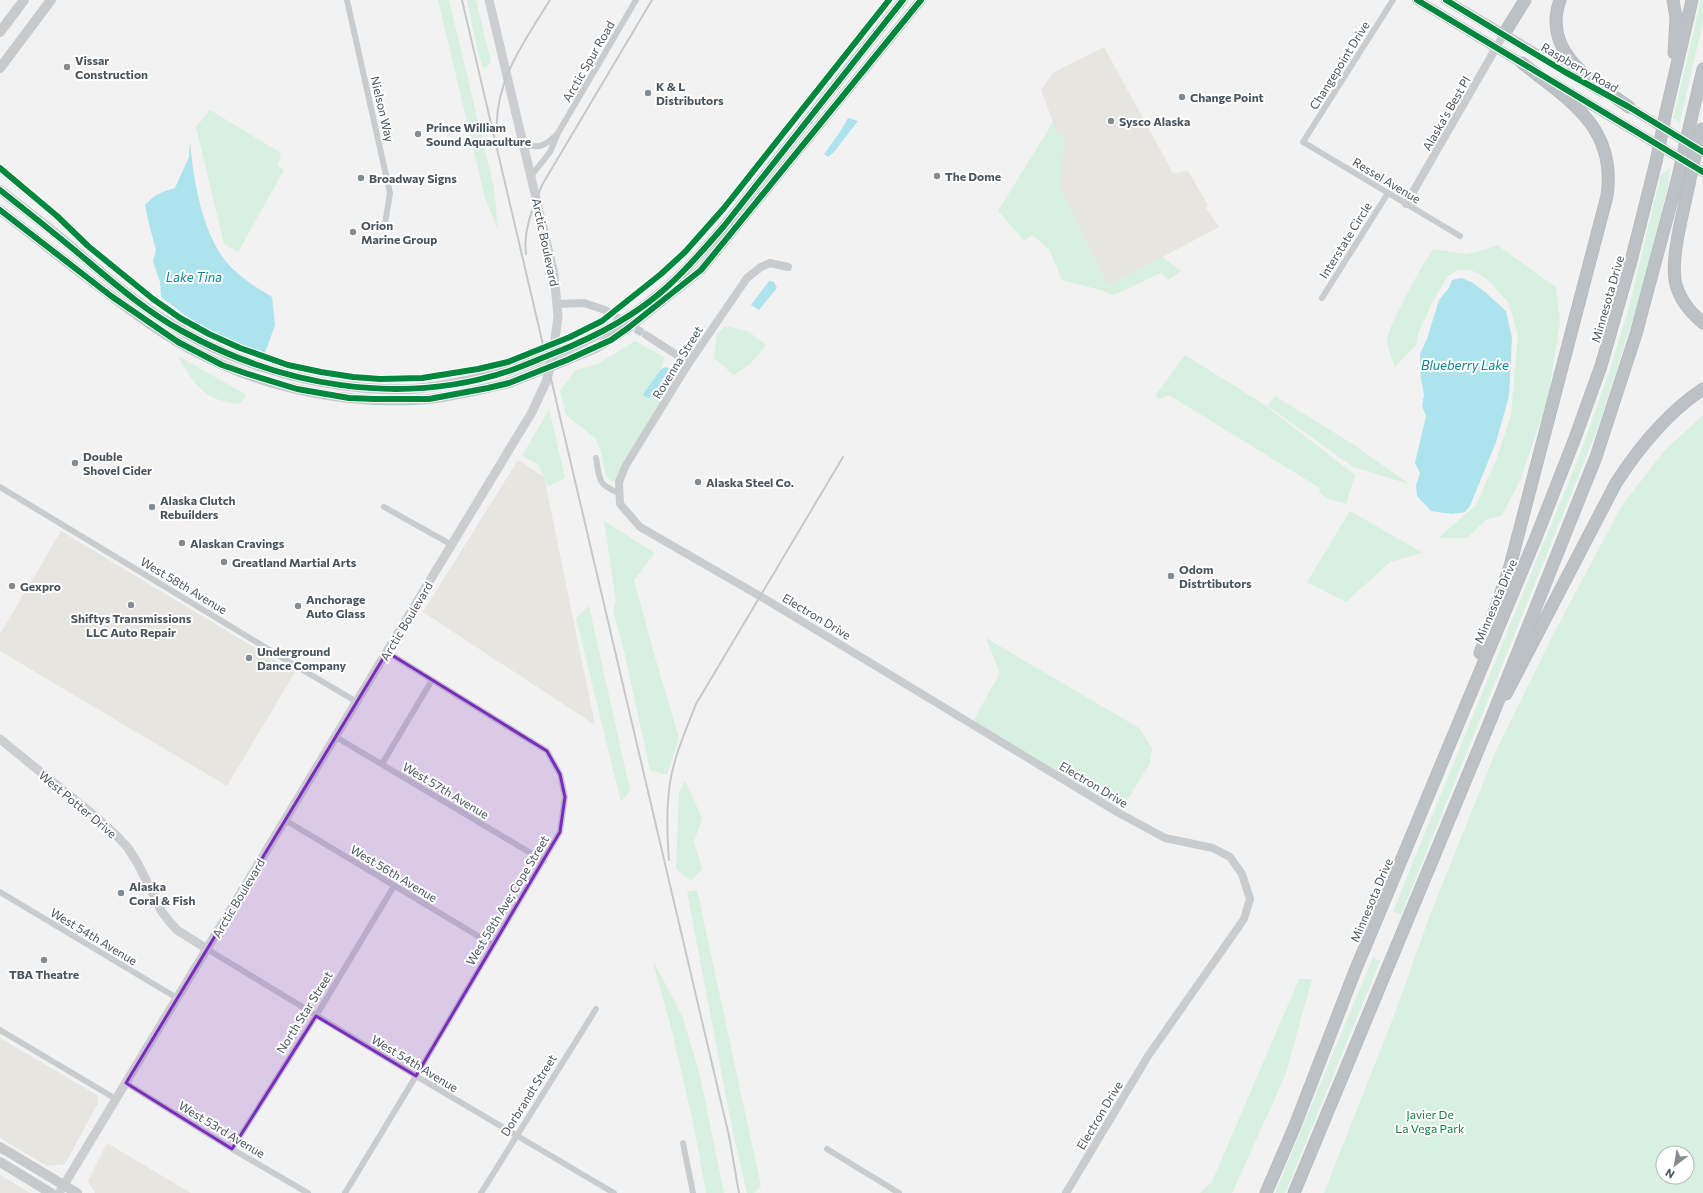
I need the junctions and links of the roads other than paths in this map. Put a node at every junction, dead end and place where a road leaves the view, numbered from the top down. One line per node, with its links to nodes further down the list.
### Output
1 (24, 0): 15 (main road)
2 (51, 0): 19 (main road)
3 (347, 0): 34 (street, Nielson Way)
4 (489, 0): 26 (main road, Arctic Boulevard)
5 (636, 0): 24 (street, Arctic Spur Road)
6 (903, 0): 30 (main road, bridge)
7 (921, 0): 33 (main road, bridge)
8 (1393, 0): 25 (street, Changepoint Drive)
9 (1417, 0): 17 (main road)
10 (1446, 0): 16 (main road, Raspberry Road)
11 (1525, 0): 16 (highway)
12 (1560, 0): 22 (highway)
13 (1673, 0): 21 (highway)
14 (1692, 0): 21 (highway, Minnesota Drive)
15 (0, 32)
16 (1504, 34): 17 (street, Alaska's Best PI); 18 (main road); 22 (main road, Raspberry Road)
17 (1497, 48): 18 (main road); 32 (street, Alaska's Best PI)
18 (1522, 63): 28 (main road); 53 (highway)
19 (0, 68)
20 (1703, 69): 54 (highway, bridge)
21 (1670, 95): 53 (highway, Minnesota Drive, bridge)
22 (1628, 107): 27 (main road, Raspberry Road)
23 (1702, 124): 40 (highway, bridge)
24 (558, 133): 26 (street, Arctic Spur Road); 29 (street, Arctic Spur Road)
25 (1304, 142): 31 (street, Ressel Avenue)
26 (523, 144): 29 (main road, Arctic Boulevard)
27 (1703, 152)
28 (1703, 172)
29 (531, 176): 38 (main road, Arctic Boulevard)
30 (0, 190)
31 (1388, 193): 32 (street, Ressel Avenue); 37 (street, Interstate Circle)
32 (1406, 204): 35 (street, Ressel Avenue)
33 (0, 210)
34 (385, 224)
35 (1460, 236)
36 (788, 267): 42 (street, Rovenna Street)
37 (1322, 298)
38 (557, 304): 39 (street); 49 (main road, Arctic Boulevard)
39 (605, 310)
40 (1703, 323)
41 (646, 336): 42 (street)
42 (689, 362): 46 (street, Rovenna Street)
43 (1703, 389): 54 (highway)
44 (596, 458): 46 (street)
45 (0, 487): 52 (street, West 58th Avenue)
46 (619, 493): 47 (street, Rovenna Street)
47 (620, 504): 88 (street, Electron Drive)
48 (384, 507): 49 (street)
49 (452, 545): 50 (main road, Arctic Boulevard)
50 (387, 652): 51 (street, West 58th Ave; Cope Street); 52 (main road, Arctic Boulevard)
51 (432, 680): 57 (street); 59 (street, West 58th Ave; Cope Street)
52 (357, 702): 55 (main road, Arctic Boulevard)
53 (1460, 717): 71 (highway, Minnesota Drive)
54 (1491, 719): 72 (highway)
55 (336, 737): 57 (street, West 57th Avenue); 58 (main road, Arctic Boulevard)
56 (0, 739): 63 (main road, West Potter Drive)
57 (382, 764): 59 (street, West 57th Avenue)
58 (285, 820): 60 (street, West 56th Avenue); 63 (main road, Arctic Boulevard)
59 (544, 861): 62 (street, West 58th Ave; Cope Street)
60 (394, 886): 62 (street, West 56th Avenue); 66 (street, North Star Street)
61 (0, 892): 64 (street, West 54th Avenue)
62 (493, 945): 68 (street, West 58th Ave; Cope Street)
63 (207, 949): 64 (main road, Arctic Boulevard); 66 (street, West 54th Avenue)
64 (177, 998): 69 (main road, Arctic Boulevard)
65 (596, 1009): 73 (street, Dorbrandt Street)
66 (316, 1016): 68 (street, West 54th Avenue); 76 (street, North Star Street)
67 (0, 1030): 70 (street)
68 (416, 1076): 73 (street, West 54th Avenue); 83 (street, West 58th Ave; Cope Street)
69 (126, 1083): 70 (main road, Arctic Boulevard); 76 (street, West 53rd Avenue)
70 (116, 1099): 79 (main road, Arctic Boulevard)
71 (1294, 1128): 89 (highway); 90 (highway, Minnesota Drive)
72 (1319, 1134): 91 (highway); 92 (highway)
73 (516, 1135): 84 (street, Dorbrandt Street); 85 (street, West 54th Avenue)
74 (683, 1143): 86 (street)
75 (0, 1147): 79 (main road)
76 (232, 1149): 82 (street, West 53rd Avenue)
77 (827, 1149): 87 (street)
78 (0, 1162): 80 (main road)
79 (61, 1189): 81 (main road)
80 (51, 1193)
81 (77, 1193)
82 (308, 1193)
83 (344, 1193)
84 (481, 1193)
85 (614, 1193)
86 (694, 1193)
87 (899, 1193)
88 (1066, 1193)
89 (1259, 1193)
90 (1266, 1193)
91 (1294, 1193)
92 (1298, 1193)

